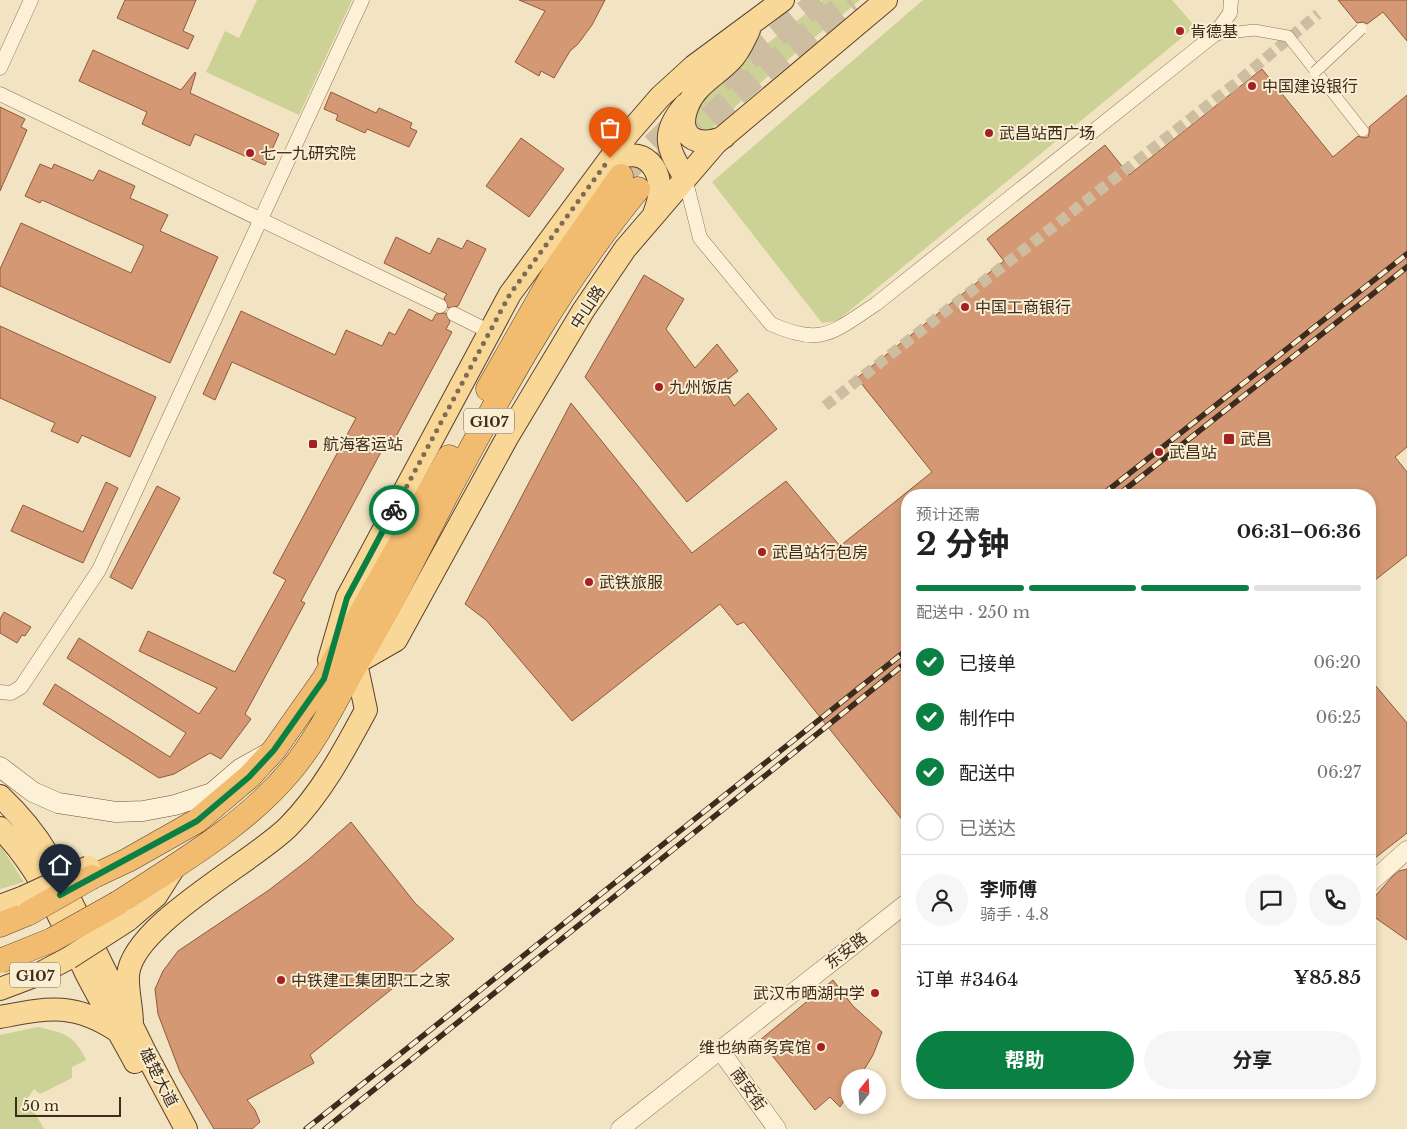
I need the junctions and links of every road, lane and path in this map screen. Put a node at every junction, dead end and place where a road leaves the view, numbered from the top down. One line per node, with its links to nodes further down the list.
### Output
1 (31, 0): 9 (street)
2 (362, 0): 18 (street)
3 (783, 0): 6 (main road)
4 (886, 0): 14 (main road, 中山路)
5 (1231, 0): 8 (street)
6 (755, 21): 11 (main road); 16 (main road)
7 (1361, 29): 10 (street, bridge)
8 (1214, 35): 10 (street); 15 (street)
9 (0, 68)
10 (1315, 72): 13 (street)
11 (696, 93): 14 (main road); 15 (main road)
12 (0, 94): 18 (street)
13 (1363, 131)
14 (724, 137): 15 (main road, 中山路)
15 (685, 178): 17 (main road, 中山路)
16 (620, 179): 17 (main road); 21 (main road); 22 (highway, G107); 23 (highway, G107)
17 (652, 217): 22 (main road, 中山路)
18 (260, 220): 19 (street); 24 (street)
19 (440, 306)
20 (454, 314): 21 (street)
21 (490, 332): 23 (main road)
22 (356, 663): 34 (highway, G107); 39 (main road)
23 (324, 679): 25 (highway, G107)
24 (0, 692)
25 (274, 750): 26 (main road); 30 (highway, G107)
26 (0, 767)
27 (0, 796): 39 (main road)
28 (0, 828): 39 (main road)
29 (1407, 850): 31 (street)
30 (91, 872): 32 (main road, bridge); 35 (highway, bridge)
31 (1376, 878)
32 (0, 906)
33 (901, 908): 40 (street, 东安路)
34 (123, 912): 36 (highway, bridge); 37 (main road, G107, bridge)
35 (0, 925)
36 (0, 961)
37 (0, 989)
38 (0, 1017): 39 (main road)
39 (122, 1028): 41 (main road, 雄楚大道); 42 (main road, 雄楚大道)
40 (720, 1050): 43 (street, 东安路); 44 (street, 南安街)
41 (170, 1129)
42 (186, 1129)
43 (620, 1129)
44 (777, 1129)

